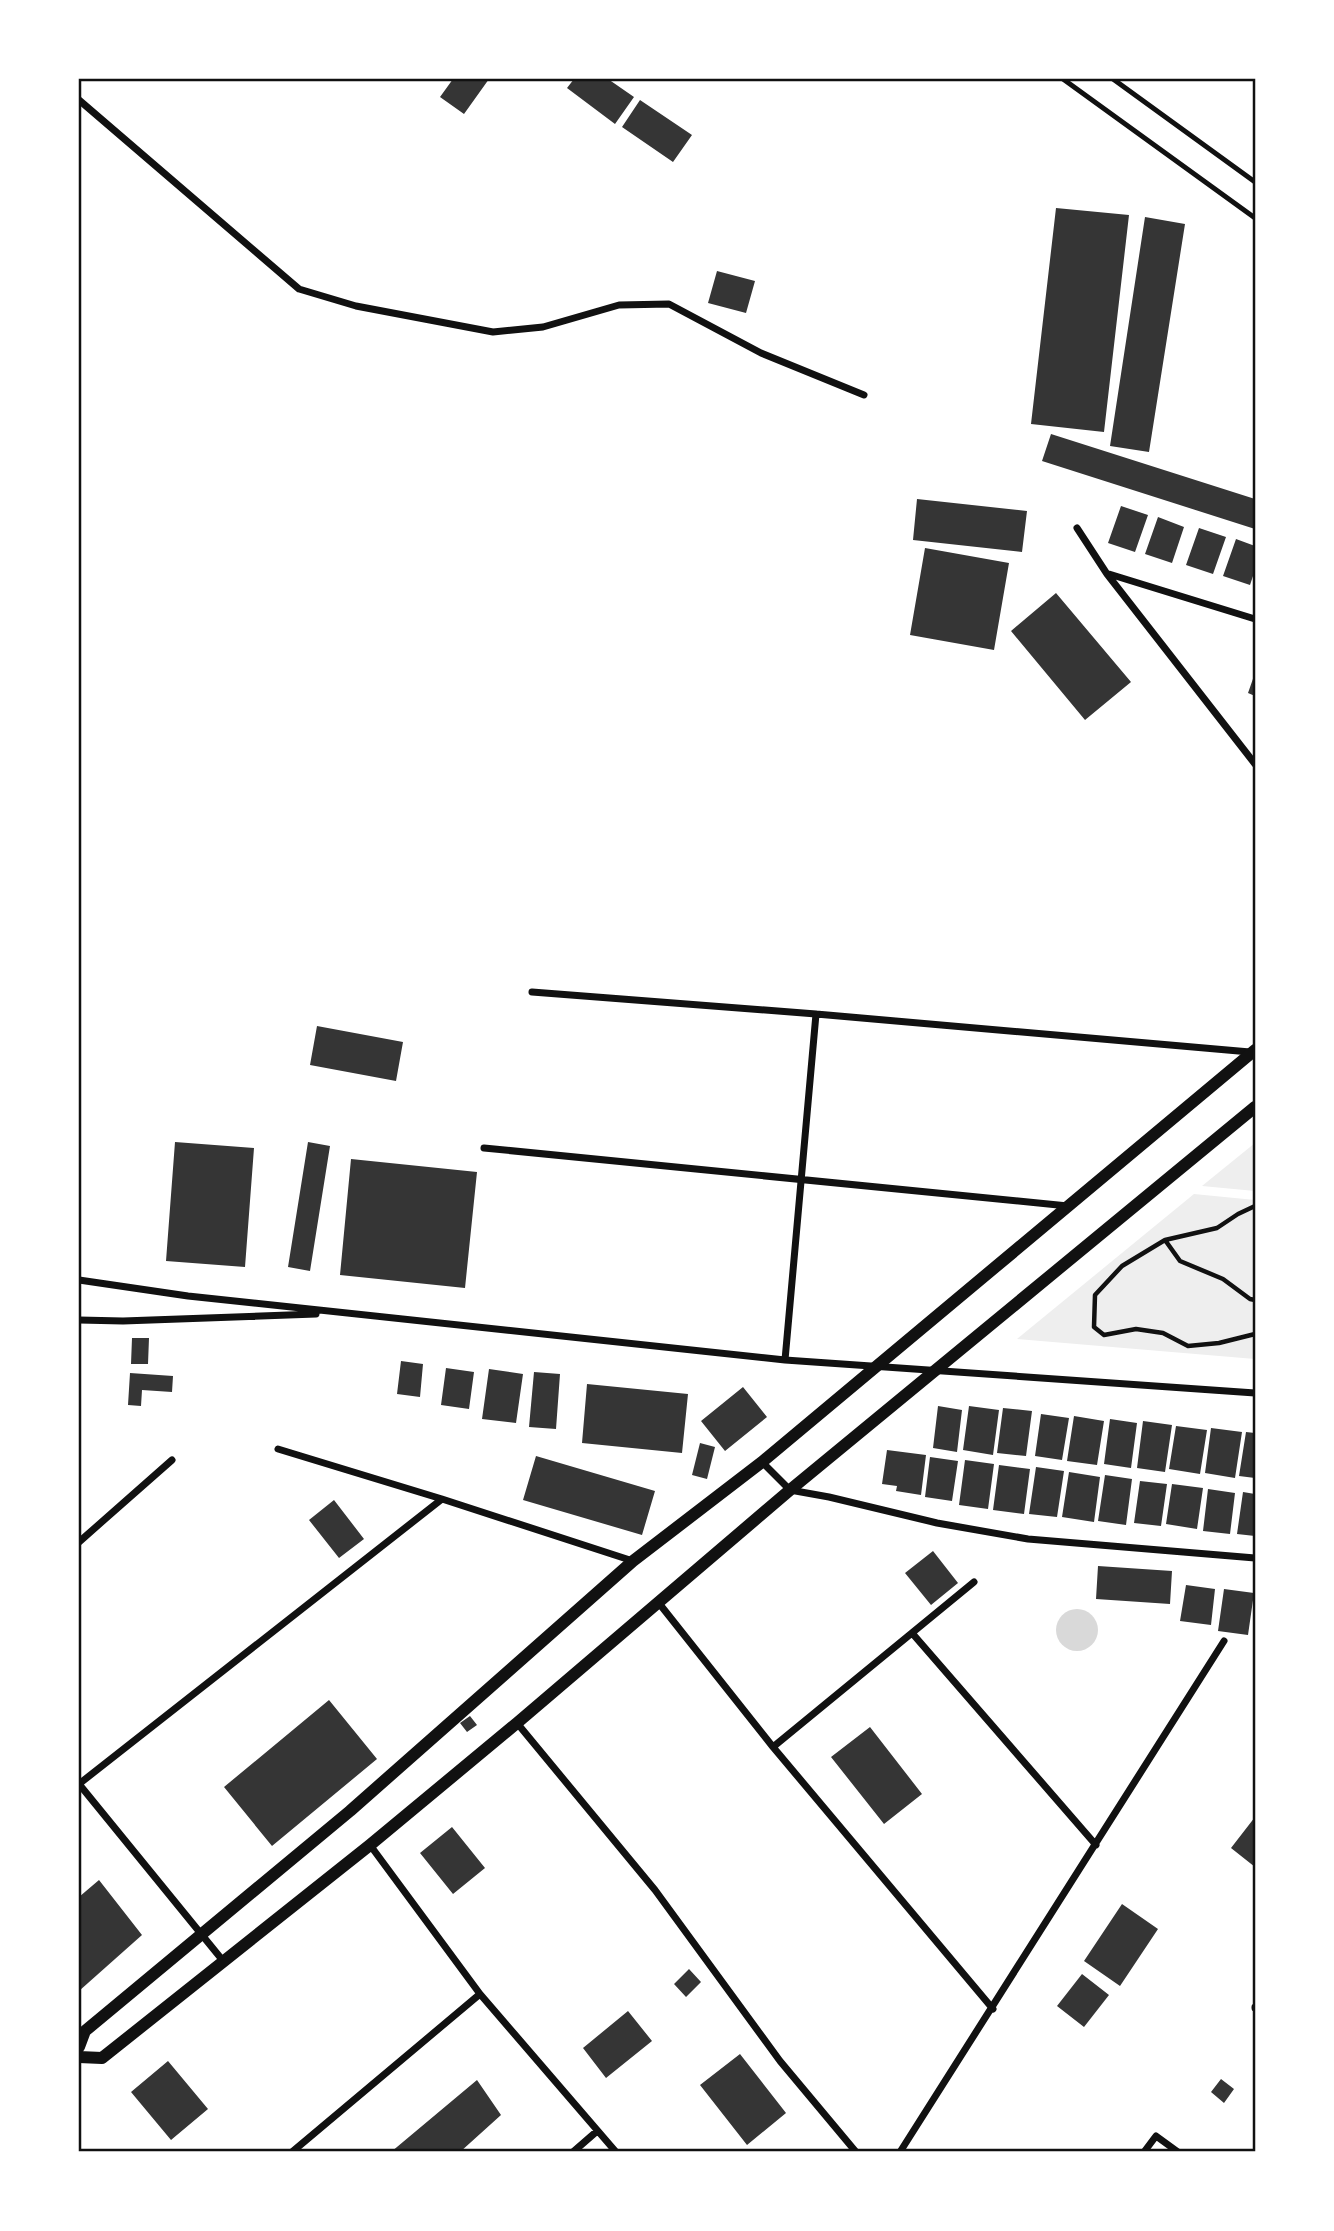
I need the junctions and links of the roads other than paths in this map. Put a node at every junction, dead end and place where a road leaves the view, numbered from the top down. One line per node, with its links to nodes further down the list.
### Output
1 (1063, 79): 5 (lane)
2 (1113, 79): 4 (lane)
3 (79, 100): 6 (street)
4 (1255, 182)
5 (1255, 218)
6 (864, 396)
7 (1077, 527): 8 (street)
8 (1107, 574): 9 (street); 10 (street)
9 (1255, 619)
10 (1255, 764)
11 (532, 992): 12 (street)
12 (816, 1014): 13 (street); 16 (street)
13 (1254, 1051): 17 (street)
14 (1255, 1107): 23 (street)
15 (484, 1148): 16 (street)
16 (800, 1181): 17 (street); 21 (street)
17 (1069, 1206): 22 (street)
18 (79, 1280): 19 (street)
19 (341, 1313): 20 (street); 21 (street)
20 (79, 1320)
21 (785, 1360): 22 (street)
22 (878, 1366): 23 (street); 27 (street)
23 (935, 1370): 24 (street); 28 (street)
24 (1255, 1393)
25 (278, 1449): 29 (street)
26 (172, 1460): 30 (street)
27 (762, 1462): 28 (street); 32 (street)
28 (790, 1490): 31 (street); 34 (street)
29 (442, 1499): 32 (street); 39 (street)
30 (79, 1542)
31 (1255, 1558)
32 (633, 1561): 42 (street)
33 (974, 1582): 35 (street)
34 (658, 1602): 37 (street); 38 (street)
35 (912, 1633): 38 (street); 41 (street)
36 (1224, 1641): 41 (street)
37 (517, 1723): 40 (street); 52 (street)
38 (773, 1747): 45 (street)
39 (79, 1784): 42 (street)
40 (370, 1845): 43 (street); 44 (street)
41 (1096, 1845): 45 (street)
42 (201, 1933): 43 (street); 46 (street)
43 (224, 1962): 47 (street)
44 (480, 1994): 48 (street); 49 (street)
45 (993, 2009): 53 (street)
46 (79, 2047)
47 (79, 2057)
48 (596, 2132): 50 (street); 51 (street)
49 (292, 2152)
50 (573, 2152)
51 (615, 2152)
52 (856, 2152)
53 (900, 2152)
54 (1144, 2152): 55 (street)
55 (1178, 2152)

